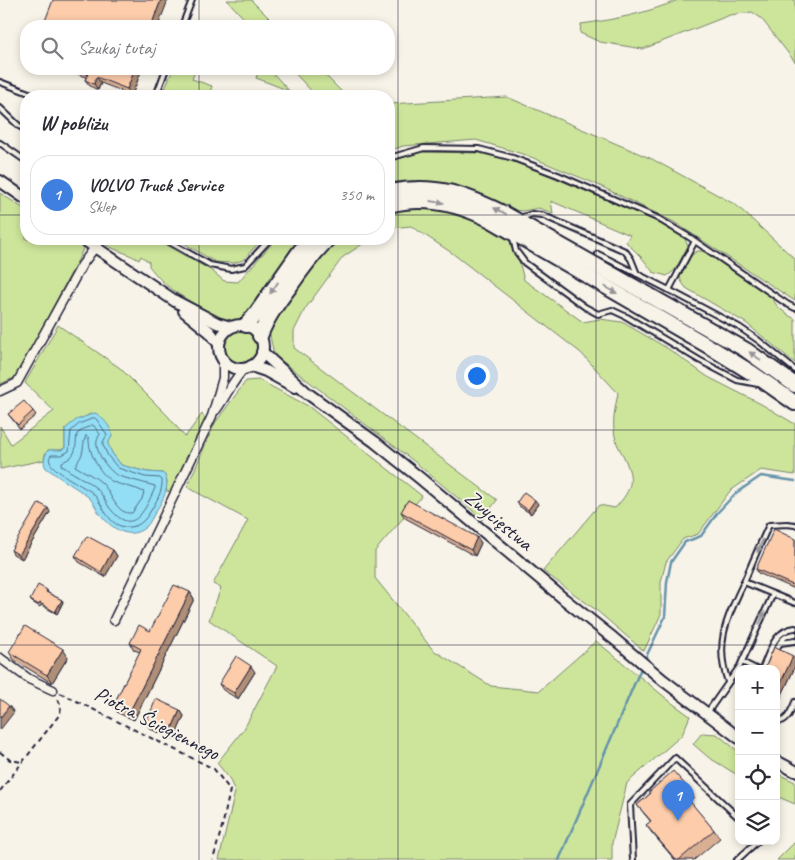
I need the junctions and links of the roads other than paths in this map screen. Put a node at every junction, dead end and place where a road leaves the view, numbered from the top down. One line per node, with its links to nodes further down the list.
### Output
1 (192, 0): 2 (lane)
2 (184, 20)
3 (164, 75): 6 (lane)
4 (0, 82): 5 (lane)
5 (21, 90)
6 (158, 90)
7 (0, 108): 8 (lane)
8 (20, 127)
9 (0, 143): 11 (lane)
10 (395, 156): 18 (lane)
11 (20, 157)
12 (0, 181): 14 (main road)
13 (395, 191): 39 (highway, one-way to 13)
14 (20, 196)
15 (395, 203): 42 (highway, one-way to 42)
16 (523, 217): 26 (lane)
17 (513, 238): 38 (lane)
18 (695, 241): 27 (lane); 29 (lane)
19 (92, 245): 24 (main road)
20 (175, 245): 21 (lane)
21 (265, 245)
22 (306, 245): 30 (highway, one-way to 30)
23 (322, 245): 32 (highway)
24 (95, 247): 28 (main road); 40 (street)
25 (598, 254): 26 (lane)
26 (637, 274): 27 (lane)
27 (669, 290): 37 (lane)
28 (174, 301): 31 (main road); 33 (main road)
29 (795, 308)
30 (246, 325): 31 (main road); 32 (main road)
31 (231, 326): 33 (main road)
32 (260, 336): 34 (main road)
33 (219, 344): 35 (main road)
34 (262, 352): 36 (main road); 41 (main road, Zwycięstwa)
35 (223, 360): 36 (main road); 43 (street)
36 (247, 368): 41 (main road, Zwycięstwa); 43 (street)
37 (795, 370)
38 (758, 384)
39 (795, 384)
40 (0, 391)
41 (307, 393): 61 (main road, Zwycięstwa)
42 (795, 403)
43 (212, 416): 48 (street)
44 (795, 526): 45 (lane, one-way to 45)
45 (744, 582): 46 (lane); 58 (lane)
46 (773, 594): 47 (lane); 55 (lane, one-way to 46)
47 (795, 604)
48 (114, 620)
49 (795, 628): 57 (lane)
50 (795, 634): 52 (lane)
51 (795, 641): 52 (lane)
52 (779, 643): 53 (lane)
53 (775, 653)
54 (0, 658): 59 (street)
55 (742, 662): 56 (lane); 58 (lane)
56 (748, 665)
57 (764, 665)
58 (728, 682): 61 (lane)
59 (53, 690)
60 (795, 702): 62 (lane)
61 (707, 714): 63 (main road, Zwycięstwa)
62 (780, 722)
63 (735, 735)
64 (780, 763): 65 (main road)
65 (795, 770)
66 (735, 814): 68 (lane)
67 (754, 845): 69 (lane)
68 (633, 860)
69 (737, 860)

